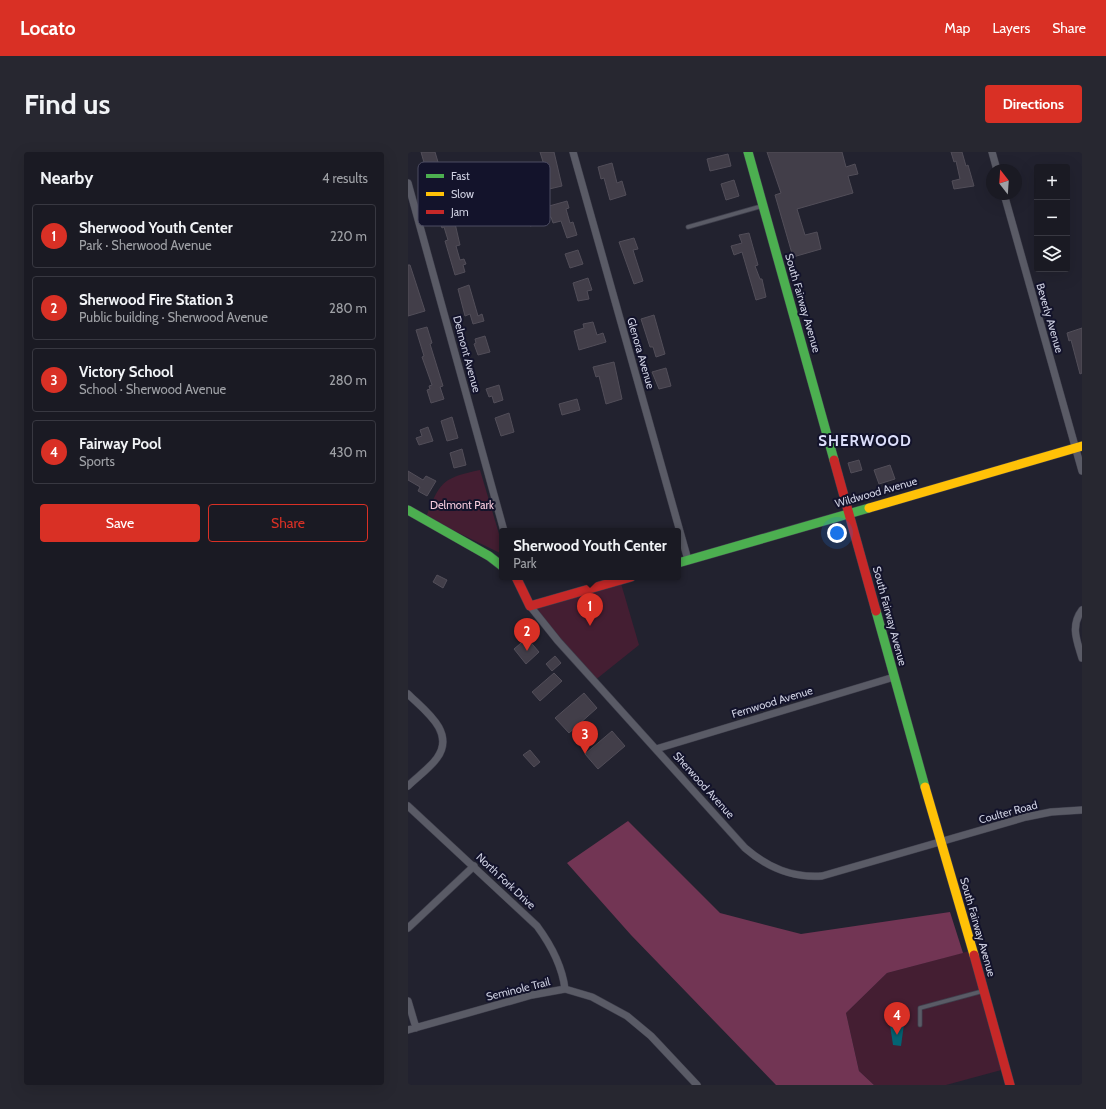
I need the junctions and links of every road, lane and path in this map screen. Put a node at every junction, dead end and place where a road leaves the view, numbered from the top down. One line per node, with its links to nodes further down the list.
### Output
1 (573, 152): 16 (street, Glenora Avenue)
2 (748, 152): 7 (street, South Fairway Avenue)
3 (992, 152): 4 (street)
4 (996, 164)
5 (408, 183): 8 (street, Delmont Avenue)
6 (1006, 200): 11 (street, Beverly Avenue)
7 (763, 206): 10 (lane); 14 (street, South Fairway Avenue)
8 (418, 219)
9 (420, 226): 15 (street, Delmont Avenue)
10 (688, 227)
11 (1079, 447): 12 (street, Beverly Avenue); 14 (street, Wildwood Avenue)
12 (1082, 471)
13 (408, 510): 20 (street)
14 (849, 513): 18 (street, Wildwood Avenue); 26 (street, South Fairway Avenue)
15 (503, 528)
16 (679, 528)
17 (681, 535): 18 (street, Glenora Avenue)
18 (688, 560): 19 (street, Wildwood Avenue)
19 (681, 562)
20 (499, 564)
21 (518, 580): 23 (street, Sherwood Avenue)
22 (621, 580): 23 (street)
23 (530, 606): 28 (street, Sherwood Avenue)
24 (1082, 610): 25 (street)
25 (1082, 658)
26 (894, 677): 28 (street, Fernwood Avenue); 32 (street, South Fairway Avenue)
27 (408, 694): 29 (street)
28 (656, 749): 32 (street, Sherwood Avenue)
29 (408, 786)
30 (408, 806): 33 (street, North Fork Drive)
31 (1082, 810): 32 (street, Coulter Road)
32 (940, 841): 36 (street, South Fairway Avenue)
33 (474, 866): 34 (street); 35 (street, North Fork Drive)
34 (408, 928)
35 (565, 989): 39 (street, Seminole Trail); 41 (street, Seminole Trail)
36 (984, 990): 38 (lane); 42 (street, South Fairway Avenue)
37 (408, 1001): 39 (street)
38 (920, 1025)
39 (416, 1028): 40 (street, Seminole Trail)
40 (408, 1030)
41 (697, 1085)
42 (1010, 1085)

